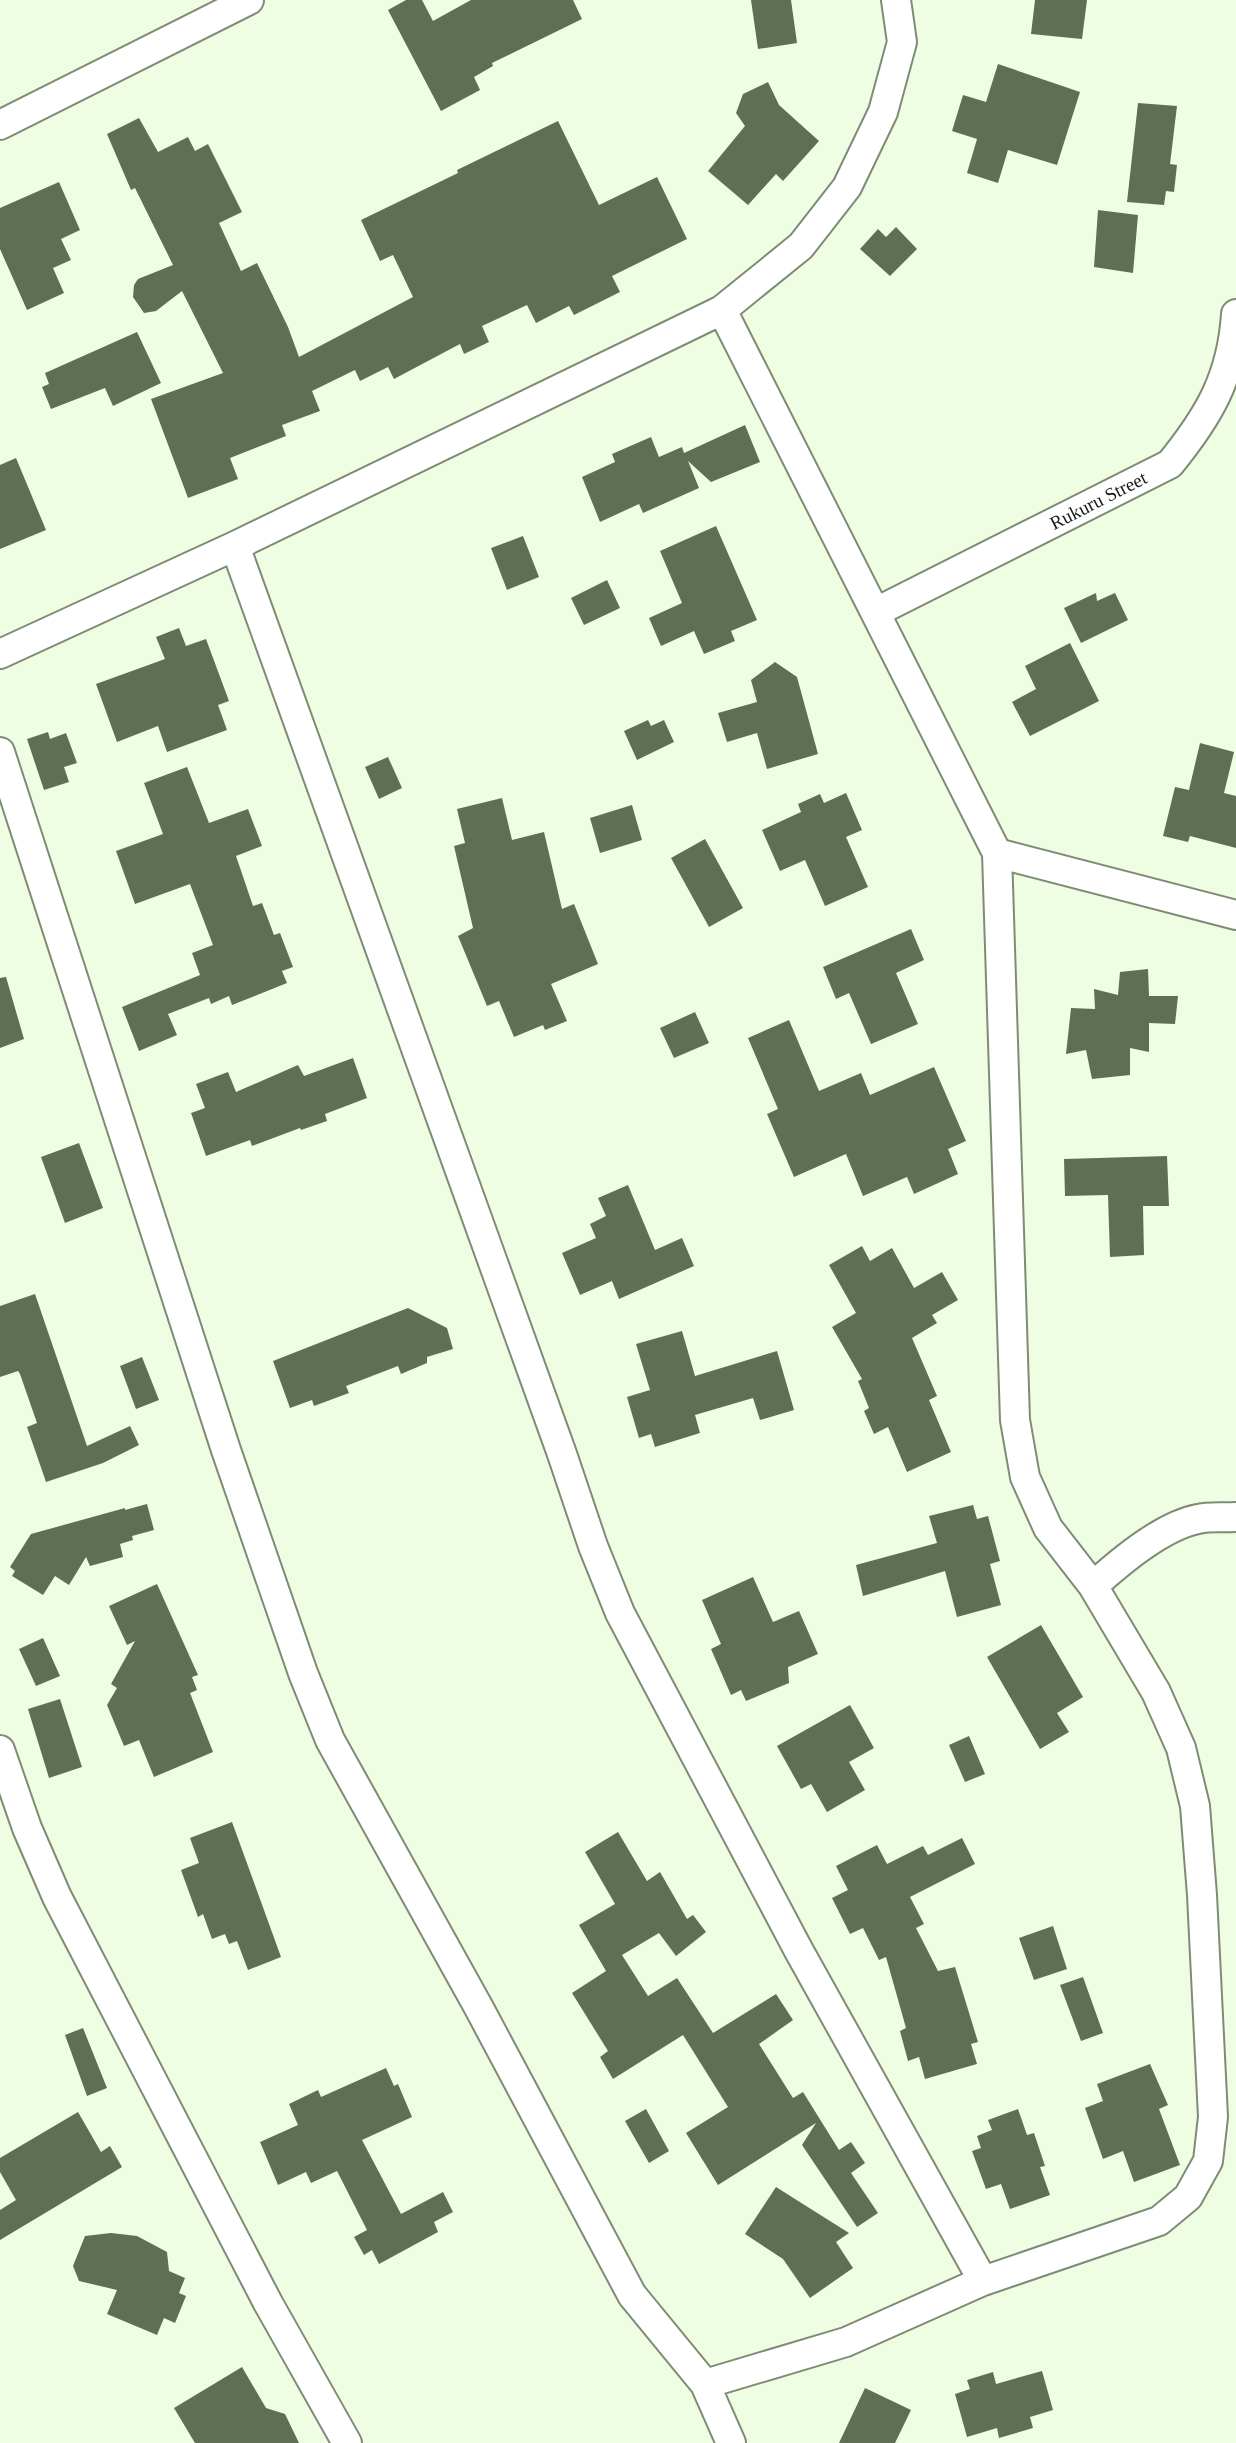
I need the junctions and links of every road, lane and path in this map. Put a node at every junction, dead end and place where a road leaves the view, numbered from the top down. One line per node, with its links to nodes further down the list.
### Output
1 (249, 0): 3 (street)
2 (895, 0): 4 (street)
3 (0, 125)
4 (722, 310): 6 (street); 7 (street)
5 (1236, 314): 7 (street, Rukuru Street)
6 (235, 546): 8 (street); 15 (street)
7 (876, 612): 10 (street)
8 (0, 654)
9 (0, 752): 16 (street)
10 (997, 853): 11 (street); 13 (street)
11 (1236, 915)
12 (1236, 1517): 13 (street)
13 (1093, 1586): 15 (street)
14 (0, 1750): 17 (street)
15 (982, 2281): 16 (street)
16 (705, 2384): 18 (street)
17 (347, 2443)
18 (731, 2443)

